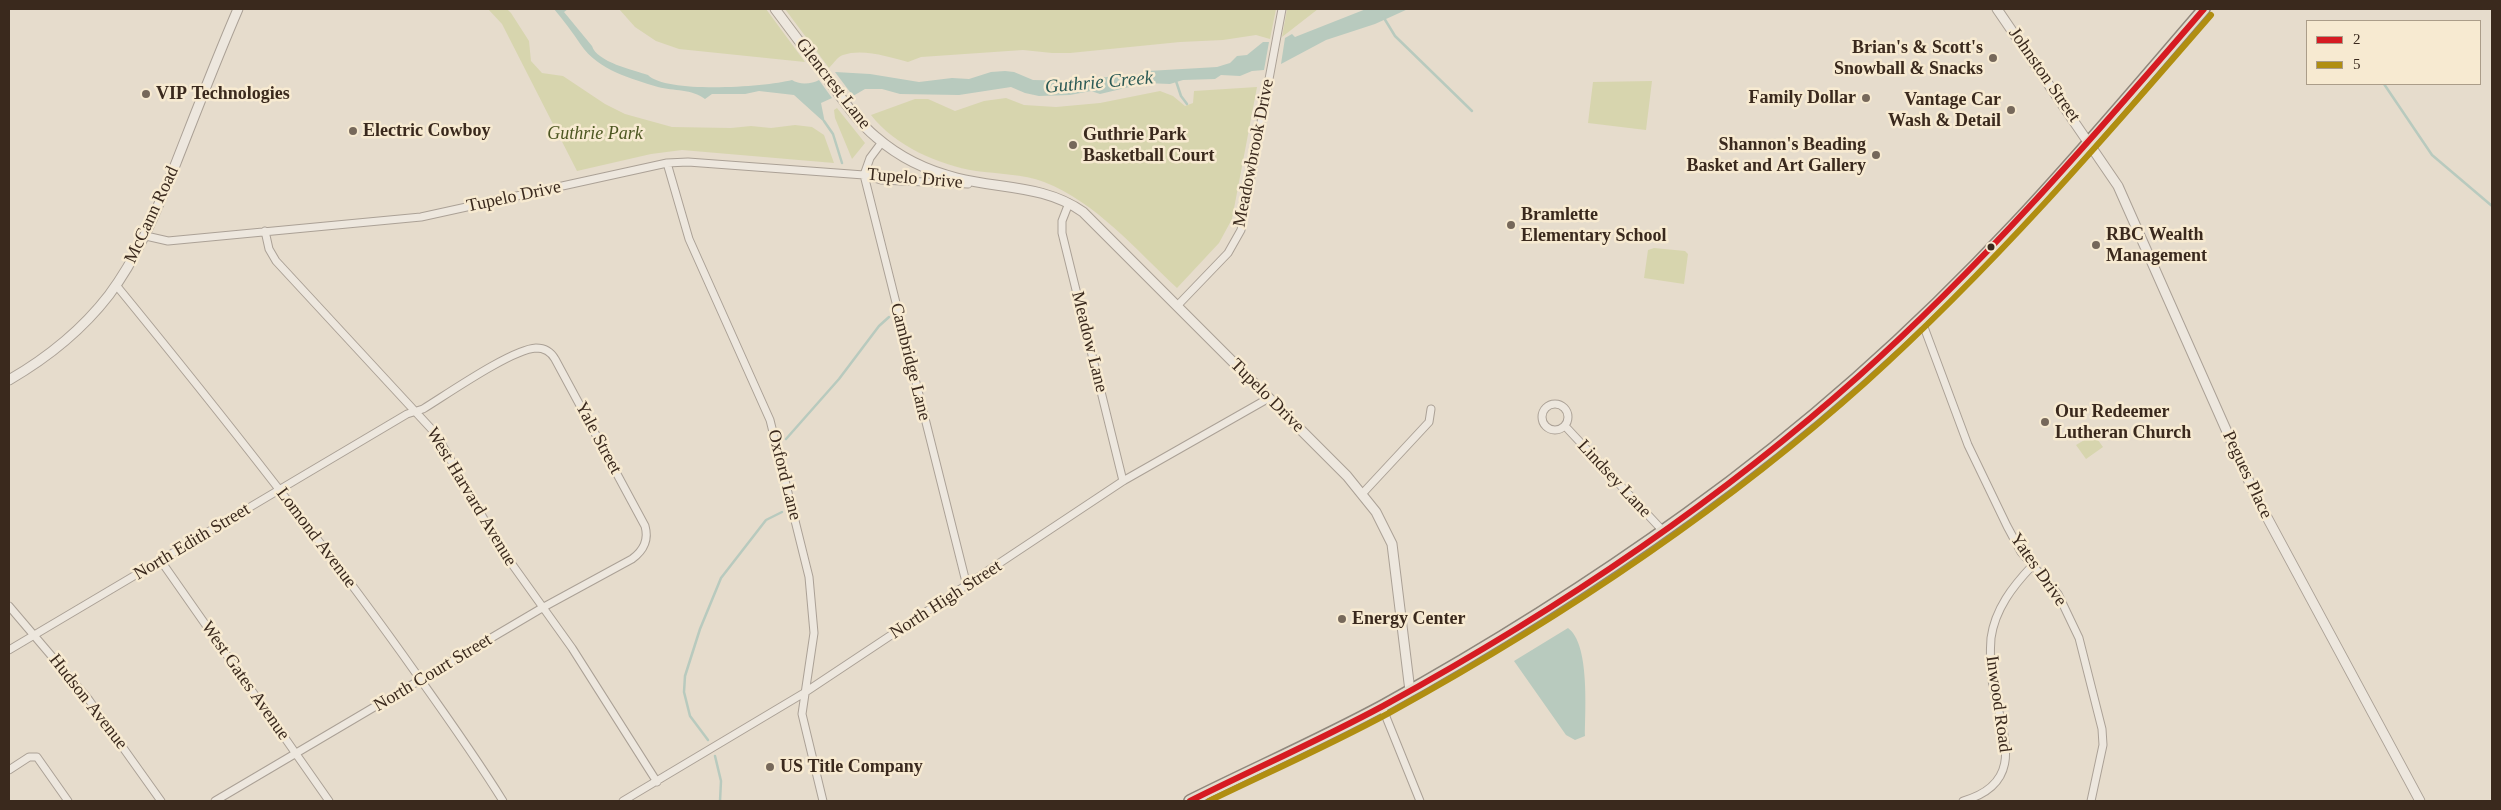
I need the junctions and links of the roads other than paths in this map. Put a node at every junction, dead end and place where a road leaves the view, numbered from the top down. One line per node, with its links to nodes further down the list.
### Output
1 (238, 9): 13 (street, McCann Road)
2 (775, 9): 6 (street, Glencrest Lane)
3 (1282, 9): 15 (street, Meadowbrook Drive)
4 (1997, 9): 7 (street, Johnston Street)
5 (2204, 9): 7 (main road)
6 (882, 142): 9 (street); 10 (street, Glencrest Lane)
7 (2090, 142): 16 (main road); 53 (street, Pegues Place)
8 (667, 163): 9 (street, Tupelo Drive); 12 (street, Tupelo Drive); 37 (street, Oxford Lane)
9 (864, 175): 10 (street, Tupelo Drive); 30 (street, Cambridge Lane)
10 (982, 184): 11 (street, Tupelo Drive)
11 (1069, 203): 15 (street, Tupelo Drive); 23 (street, Meadow Lane)
12 (266, 231): 13 (street, Tupelo Drive); 21 (street, West Harvard Avenue)
13 (146, 236): 14 (street, McCann Road)
14 (116, 285): 18 (street, McCann Road); 24 (street, Lomond Avenue)
15 (1177, 306): 19 (street, Tupelo Drive)
16 (1920, 319): 26 (main road); 29 (street, Yates Drive)
17 (534, 348): 21 (street, North Edith Street); 27 (street, Yale Street)
18 (9, 380)
19 (1269, 398): 23 (street, North High Street); 25 (street, Tupelo Drive)
20 (1431, 409): 25 (street)
21 (415, 412): 24 (street, North Edith Street); 32 (street, West Harvard Avenue)
22 (1565, 426): 26 (street, Lindsey Lane)
23 (1124, 481): 30 (street, North High Street)
24 (280, 490): 28 (street, North Edith Street); 35 (street, Lomond Avenue)
25 (1362, 494): 36 (street, Tupelo Drive)
26 (1663, 531): 36 (main road)
27 (646, 541): 32 (street, North Court Street)
28 (161, 560): 33 (street, North Edith Street); 39 (street, West Gates Avenue)
29 (2032, 566): 51 (street, Inwood Road); 52 (street, Yates Drive)
30 (967, 586): 37 (street, North High Street)
31 (9, 606): 33 (street, Hudson Avenue)
32 (542, 608): 35 (street, North Court Street); 41 (street, West Harvard Avenue)
33 (35, 635): 34 (street, North Edith Street); 43 (street, Hudson Avenue)
34 (9, 650)
35 (420, 680): 39 (street, North Court Street); 46 (street, Lomond Avenue)
36 (1410, 690): 38 (main road)
37 (804, 694): 41 (street, North High Street); 48 (street, Oxford Lane)
38 (1382, 707): 49 (main road); 50 (street)
39 (296, 754): 44 (street, North Court Street); 45 (street, West Gates Avenue)
40 (9, 770): 42 (street)
41 (657, 782): 47 (street, North High Street)
42 (68, 801)
43 (161, 801)
44 (215, 801)
45 (329, 801)
46 (503, 801)
47 (623, 801)
48 (823, 801)
49 (1190, 801)
50 (1420, 801)
51 (1963, 801)
52 (2091, 801)
53 (2420, 801)

